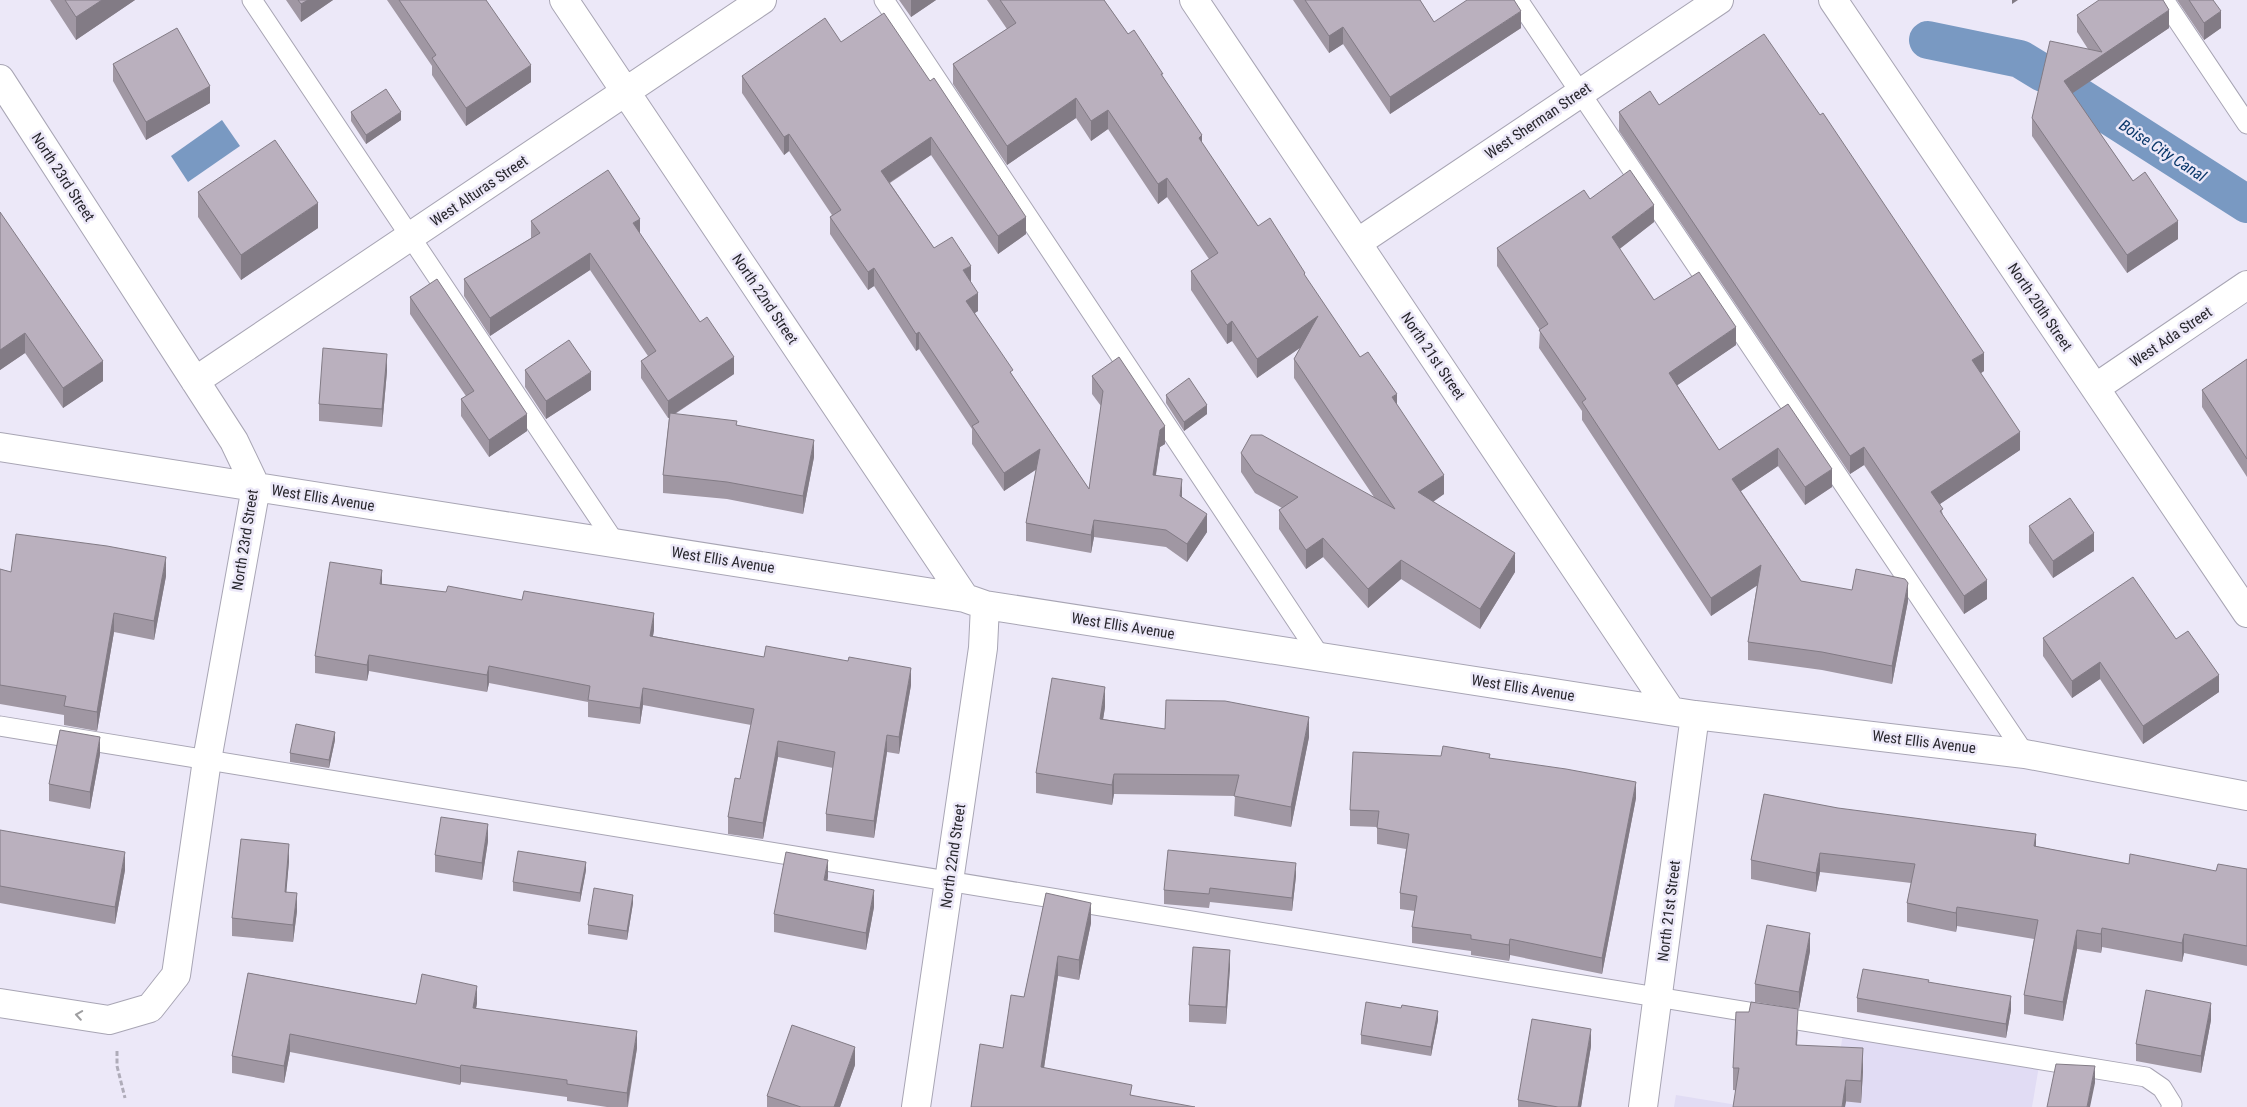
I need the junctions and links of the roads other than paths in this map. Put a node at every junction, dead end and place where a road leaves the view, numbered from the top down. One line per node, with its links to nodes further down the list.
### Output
1 (252, 0): 14 (lane)
2 (564, 0): 11 (street, North 22nd Street)
3 (762, 0): 11 (street, West Alturas Street)
4 (884, 0): 24 (lane)
5 (1194, 0): 15 (street, North 21st Street)
6 (1518, 0): 12 (lane)
7 (1719, 0): 12 (street, West Sherman Street)
8 (1833, 0): 18 (street, North 20th Street)
9 (2164, 0): 13 (lane)
10 (0, 79): 17 (street, North 23rd Street)
11 (626, 92): 14 (street, West Alturas Street); 22 (street, North 22nd Street)
12 (1580, 93): 15 (street, West Sherman Street); 27 (lane)
13 (2247, 124)
14 (410, 237): 17 (street, West Alturas Street); 21 (lane)
15 (1357, 243): 25 (street, North 21st Street)
16 (2247, 285): 18 (street, West Ada Street)
17 (195, 381): 20 (street, North 23rd Street)
18 (2095, 388): 23 (street, North 20th Street)
19 (0, 447): 20 (street, West Ellis Avenue)
20 (256, 487): 21 (street, West Ellis Avenue); 28 (street, North 23rd Street)
21 (616, 544): 22 (street, West Ellis Avenue)
22 (975, 602): 24 (street, West Ellis Avenue); 30 (street, North 22nd Street)
23 (2247, 613)
24 (1320, 656): 25 (street, West Ellis Avenue)
25 (1683, 713): 27 (street, West Ellis Avenue); 31 (street, North 21st Street)
26 (0, 726): 28 (lane)
27 (2025, 754): 29 (street, West Ellis Avenue)
28 (207, 760): 30 (lane); 32 (street, North 23rd Street, one-way to 32)
29 (2247, 796)
30 (949, 881): 31 (lane); 33 (street, North 22nd Street)
31 (1658, 997): 34 (street, North 21st Street); 35 (lane)
32 (0, 1003)
33 (916, 1107)
34 (1642, 1107)
35 (2171, 1107)

